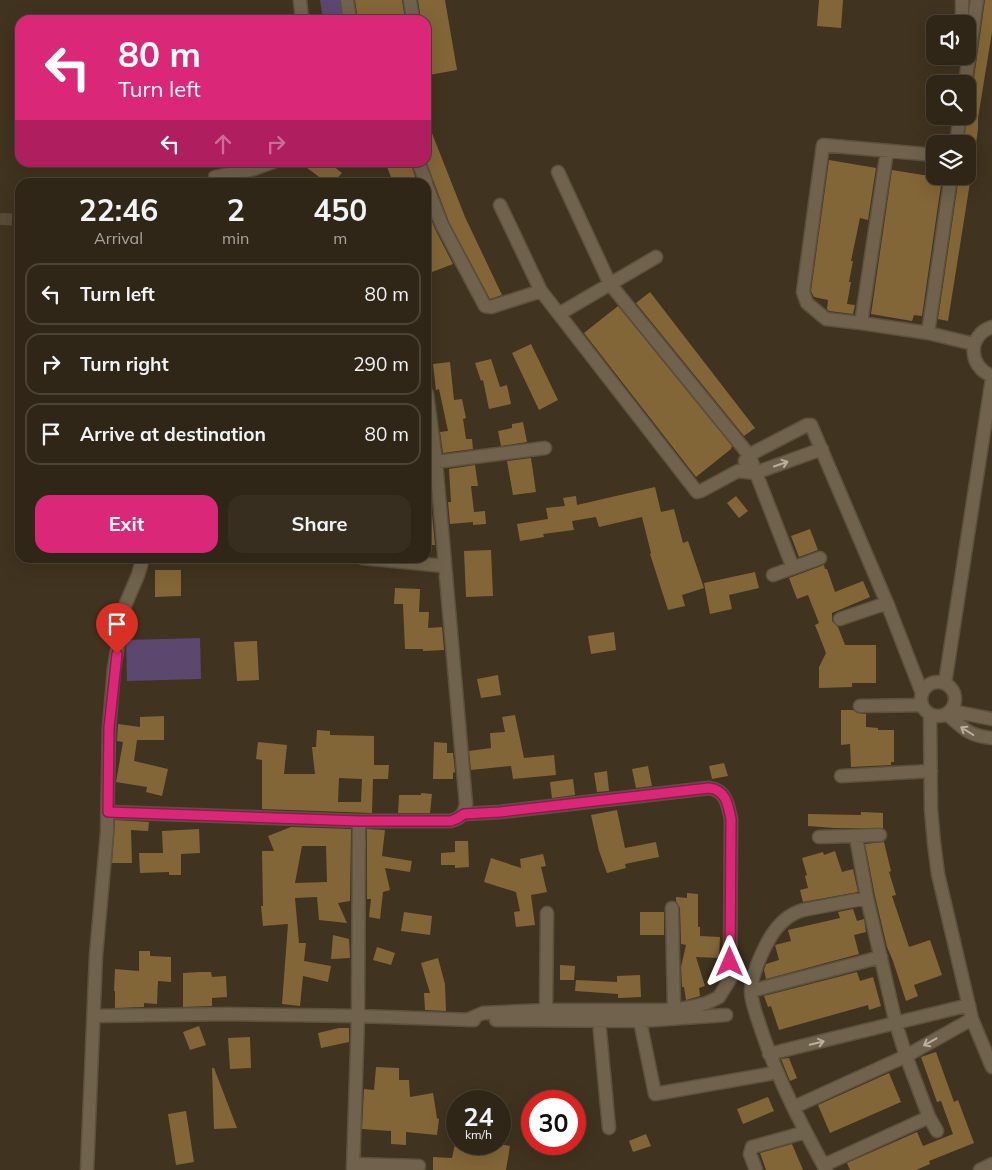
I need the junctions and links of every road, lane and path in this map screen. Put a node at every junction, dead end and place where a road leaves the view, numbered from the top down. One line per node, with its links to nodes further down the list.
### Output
1 (300, 0): 6 (street)
2 (347, 0): 7 (street)
3 (410, 0): 8 (street)
4 (962, 0): 9 (street)
5 (977, 0): 10 (street)
6 (302, 15)
7 (349, 15)
8 (412, 15)
9 (962, 15)
10 (975, 15)
11 (887, 151): 12 (street); 23 (street); 23 (street)
12 (926, 154)
13 (259, 167): 15 (street)
14 (558, 172): 20 (street)
15 (215, 178)
16 (950, 185): 25 (street)
17 (431, 196): 21 (street)
18 (500, 205): 21 (street)
19 (656, 257): 20 (street)
20 (610, 284): 22 (street); 31 (street)
21 (541, 291): 22 (street)
22 (559, 314): 33 (street)
23 (861, 323): 25 (street)
24 (992, 327): 26 (street)
25 (928, 333): 26 (street)
26 (974, 344): 27 (street)
27 (992, 378): 43 (street)
28 (431, 428): 32 (street)
29 (545, 448): 32 (street)
30 (822, 449): 31 (street); 34 (street, one-way to 30); 41 (street)
31 (749, 455): 33 (street); 34 (street)
32 (436, 462): 38 (street)
33 (738, 471): 34 (street)
34 (755, 473): 39 (street)
35 (820, 558): 39 (street)
36 (142, 563): 51 (street)
37 (414, 563): 38 (street)
38 (444, 566): 52 (street)
39 (793, 568): 40 (street)
40 (773, 575)
41 (887, 603): 42 (street); 44 (street)
42 (840, 619)
43 (945, 683): 44 (street); 46 (street)
44 (925, 704): 45 (street); 46 (street); 49 (street)
45 (860, 706)
46 (949, 712): 47 (street); 48 (street, one-way to 46)
47 (992, 719)
48 (992, 738)
49 (931, 771): 50 (street); 62 (street)
50 (841, 776)
51 (108, 812): 53 (street); 66 (street)
52 (464, 814): 53 (street); 64 (street)
53 (359, 821): 67 (street)
54 (880, 835): 56 (street)
55 (818, 837): 56 (street)
56 (856, 837): 57 (street)
57 (866, 898): 60 (street); 61 (street)
58 (672, 908): 64 (street)
59 (547, 913): 63 (street)
60 (881, 957): 61 (street); 72 (street)
61 (751, 991): 73 (street)
62 (969, 1005): 68 (street); 72 (street)
63 (546, 1010): 64 (street); 69 (street)
64 (674, 1010)
65 (726, 1015): 71 (street)
66 (94, 1016): 67 (street); 86 (street)
67 (358, 1016): 69 (street); 84 (street)
68 (972, 1019): 74 (street, one-way to 74); 75 (street)
69 (467, 1020): 70 (street)
70 (600, 1021): 71 (street); 79 (street)
71 (640, 1021): 76 (street)
72 (896, 1024): 73 (street, one-way to 72); 74 (street)
73 (769, 1054): 77 (street)
74 (906, 1056): 77 (street); 78 (street)
75 (992, 1067)
76 (769, 1074)
77 (794, 1107): 80 (street)
78 (929, 1117): 81 (street); 85 (street)
79 (610, 1128)
80 (806, 1132): 85 (street); 87 (street)
81 (938, 1132)
82 (992, 1164): 88 (street)
83 (419, 1166): 84 (street)
84 (353, 1167)
85 (825, 1168)
86 (87, 1170)
87 (756, 1170)
88 (980, 1170)

